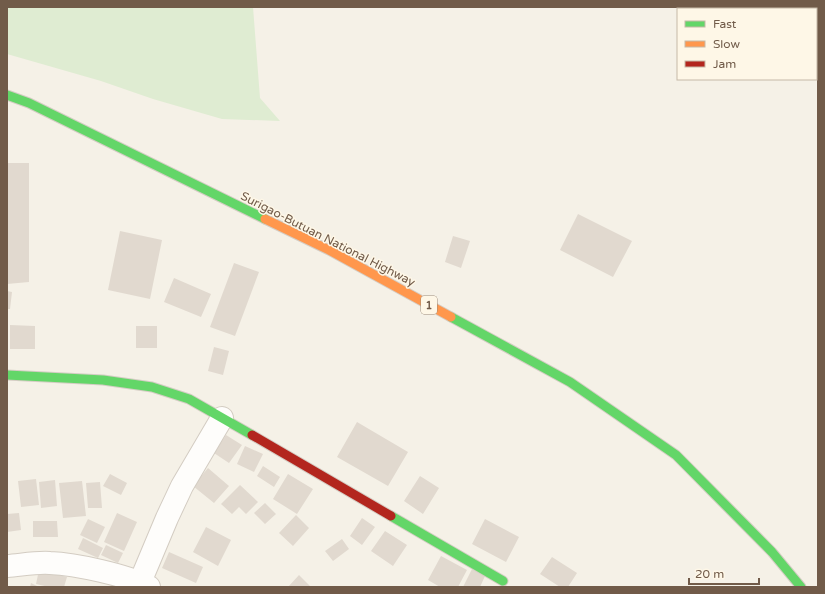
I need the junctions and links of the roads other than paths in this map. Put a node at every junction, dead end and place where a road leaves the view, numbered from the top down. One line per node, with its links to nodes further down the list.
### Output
1 (7, 95): 7 (main road, Surigao-Butuan National Highway / 1)
2 (7, 375): 3 (main road)
3 (222, 418): 5 (main road); 6 (street)
4 (7, 566): 6 (street)
5 (503, 581)
6 (142, 585)
7 (801, 587)

